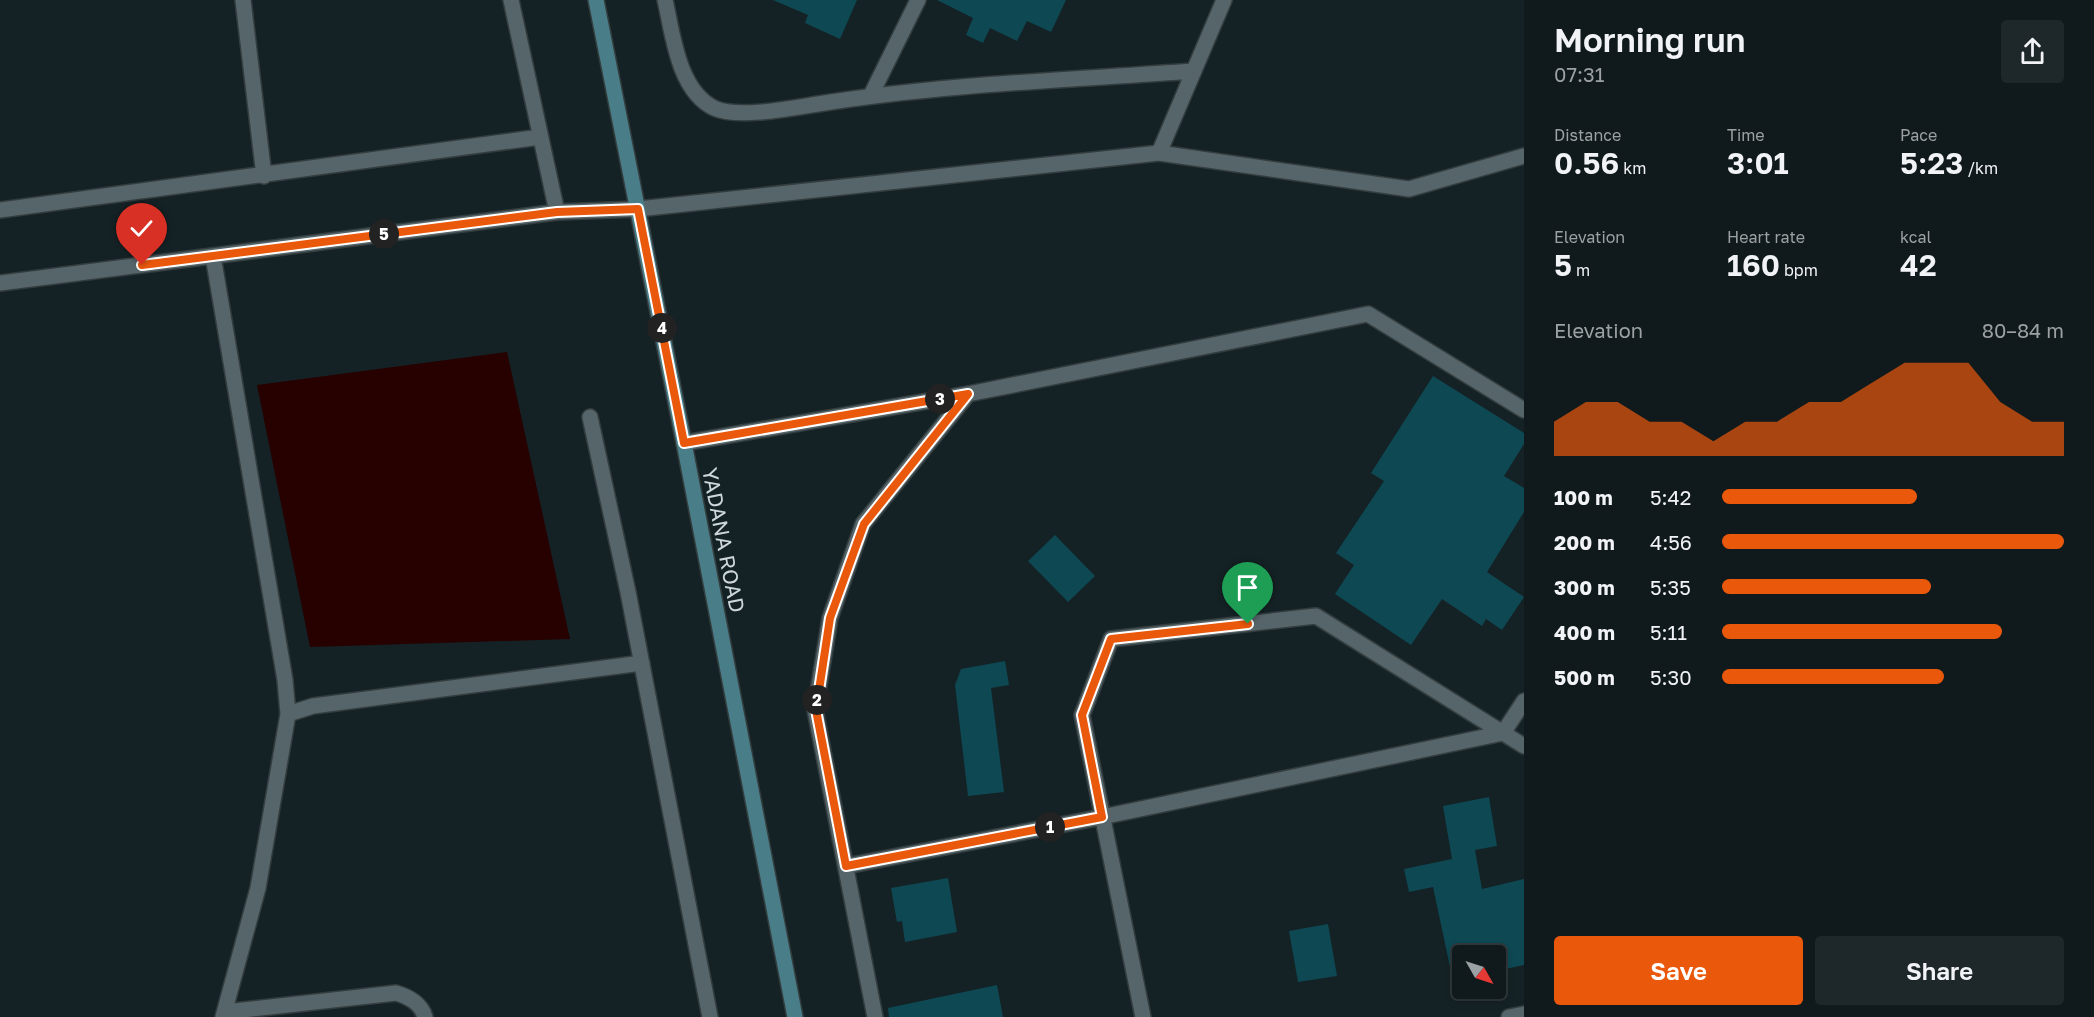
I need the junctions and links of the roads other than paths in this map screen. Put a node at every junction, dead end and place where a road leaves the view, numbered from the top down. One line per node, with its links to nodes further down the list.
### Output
1 (243, 0): 12 (street)
2 (511, 0): 9 (street)
3 (596, 0): 13 (main road, YADANA ROAD)
4 (665, 0): 8 (street)
5 (918, 0): 8 (street)
6 (1224, 0): 7 (street)
7 (1194, 70): 8 (street); 10 (street)
8 (871, 95)
9 (540, 137): 12 (street); 15 (street)
10 (1159, 153): 11 (street); 13 (street)
11 (1524, 156)
12 (264, 176): 14 (street)
13 (638, 209): 15 (street); 21 (main road, YADANA ROAD)
14 (0, 210)
15 (557, 212): 16 (street)
16 (213, 256): 17 (street); 24 (street)
17 (0, 283)
18 (968, 394): 19 (street); 21 (street); 28 (street)
19 (1524, 410)
20 (590, 417): 22 (street)
21 (684, 443): 33 (main road, YADANA ROAD)
22 (642, 663): 24 (street); 32 (street)
23 (1524, 701): 25 (street)
24 (288, 714): 29 (street)
25 (1503, 733): 26 (street); 27 (street); 27 (street)
26 (1524, 746)
27 (1102, 817): 28 (street); 35 (street)
28 (846, 866): 34 (street)
29 (224, 1014): 31 (street)
30 (1524, 1014): 36 (street)
31 (425, 1017)
32 (710, 1017)
33 (795, 1017)
34 (875, 1017)
35 (1143, 1017)
36 (1509, 1017)

